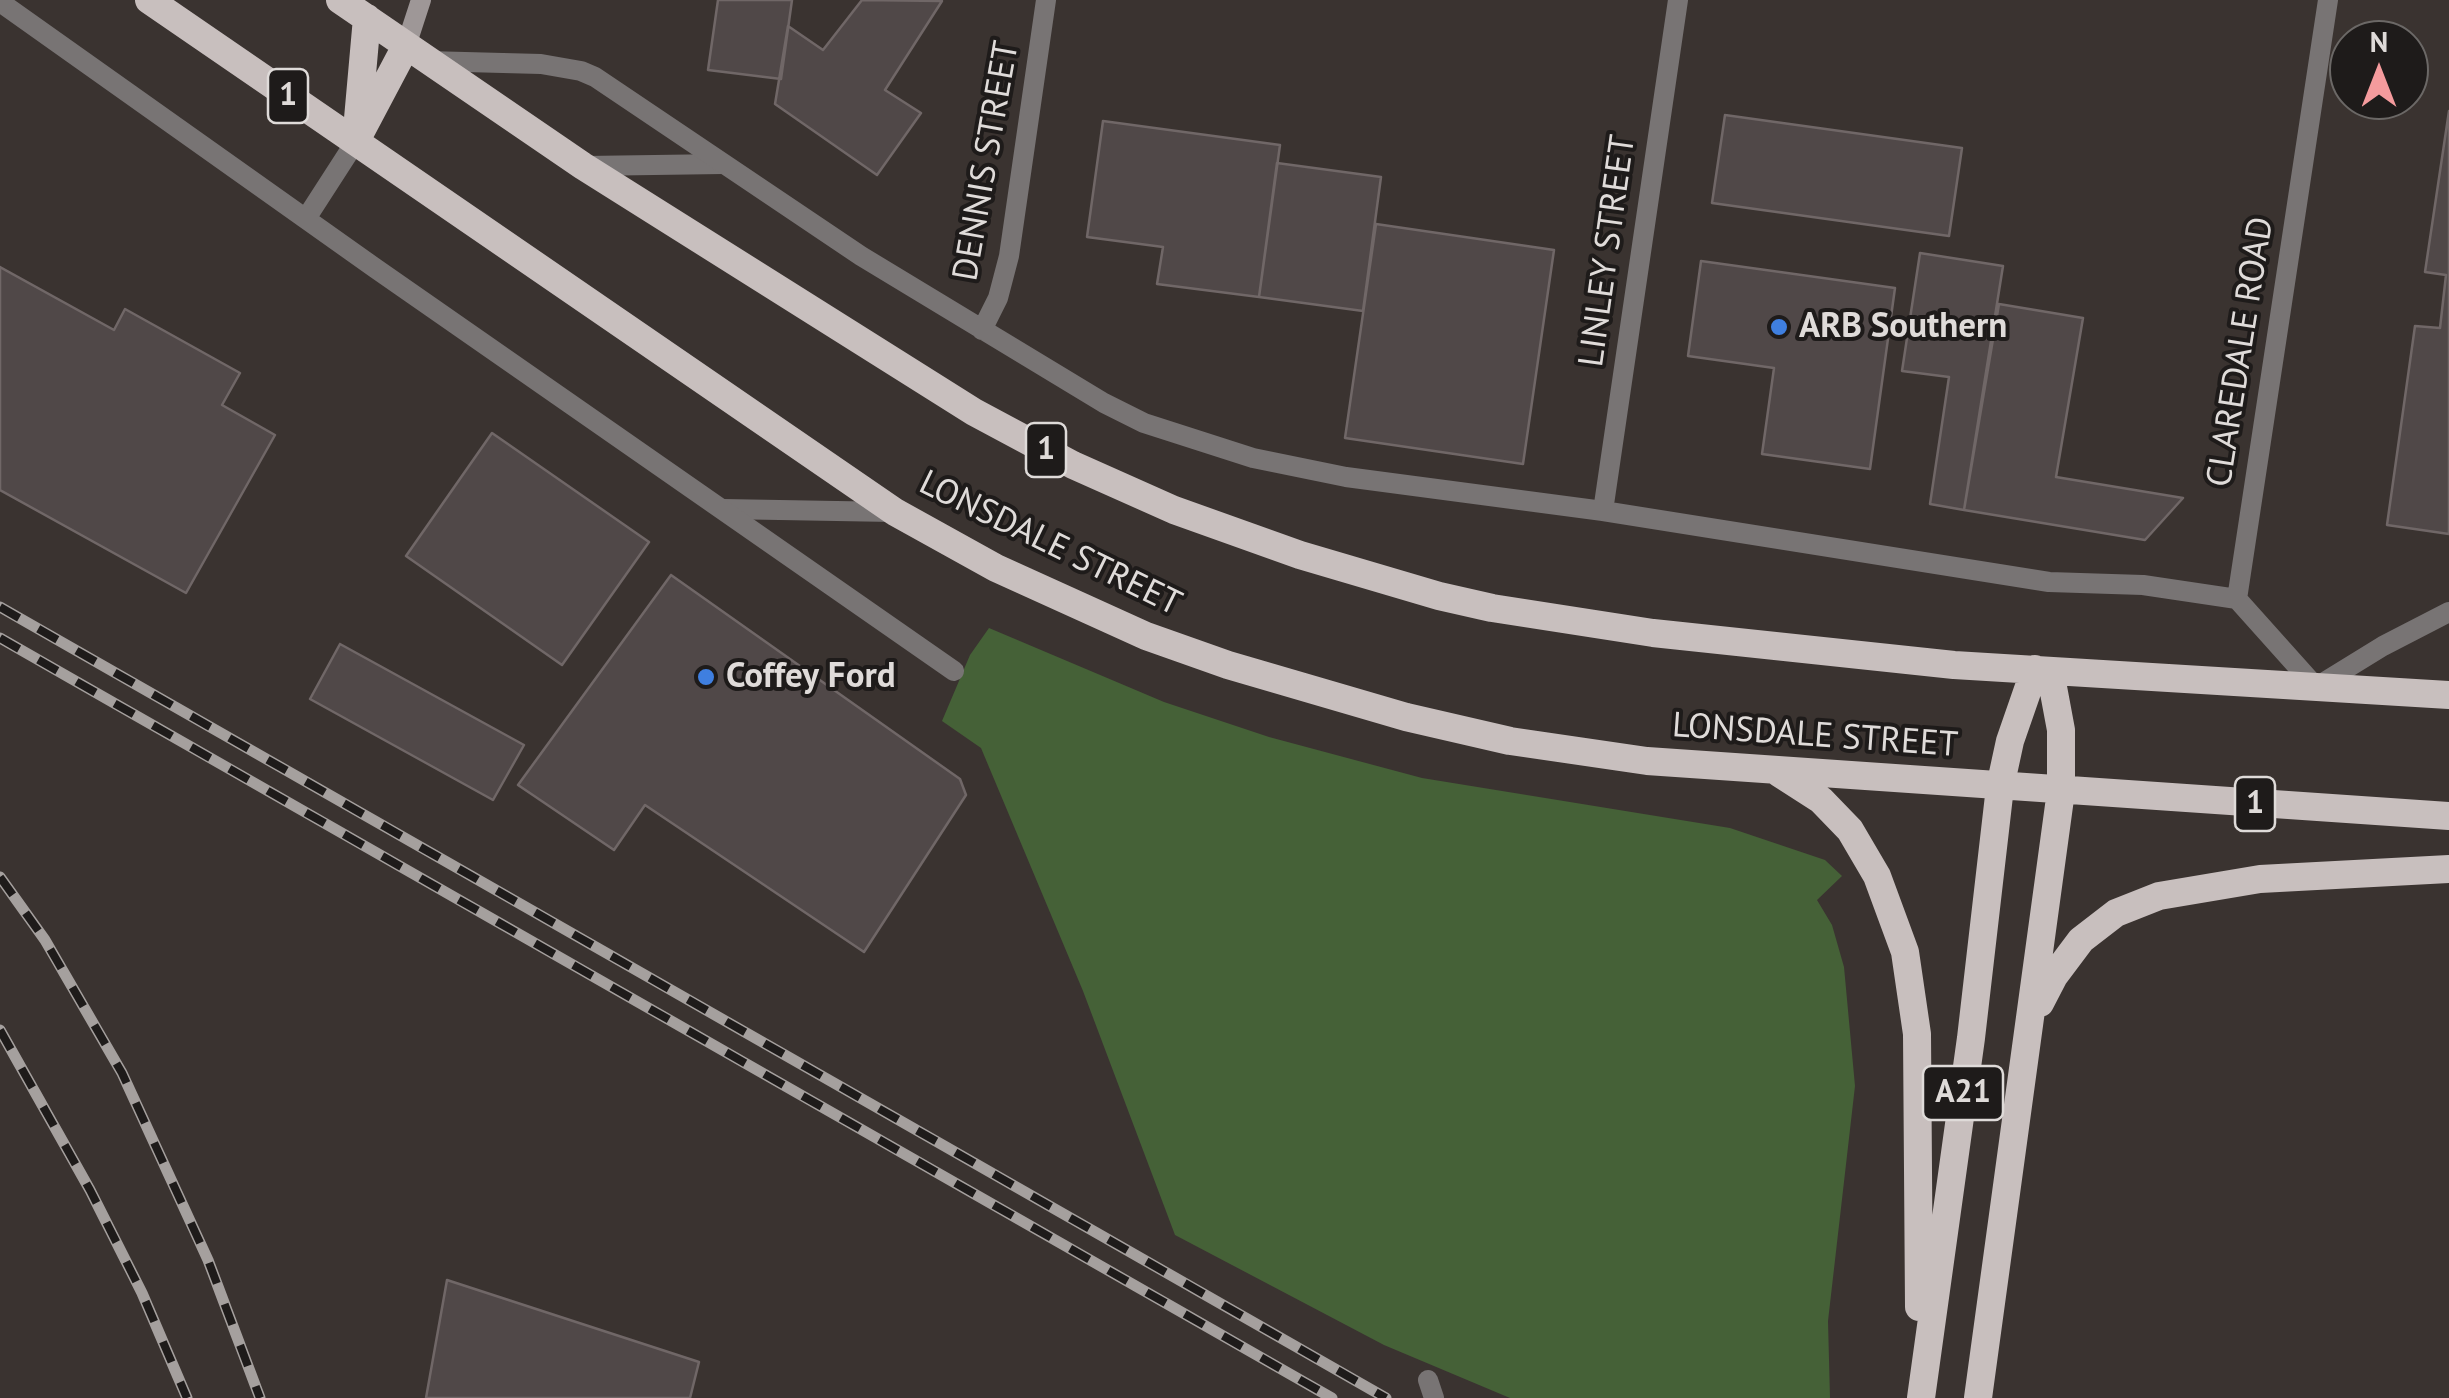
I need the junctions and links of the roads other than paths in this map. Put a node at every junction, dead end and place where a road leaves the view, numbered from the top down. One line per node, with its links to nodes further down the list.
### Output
1 (149, 0): 10 (highway, LONSDALE STREET / 1)
2 (340, 0): 8 (highway, 1)
3 (421, 0): 9 (main road)
4 (1046, 0): 14 (street, DENNIS STREET)
5 (1678, 0): 16 (street, LINLEY STREET)
6 (2328, 0): 18 (street, CLAREDALE ROAD)
7 (0, 2): 13 (street)
8 (368, 9): 9 (highway, 1); 10 (highway)
9 (416, 54): 10 (highway); 11 (street); 12 (highway, 1)
10 (356, 141): 13 (street); 17 (highway, LONSDALE STREET / 1)
11 (723, 164): 12 (street); 14 (street)
12 (583, 166): 20 (highway, 1)
13 (306, 217): 15 (street)
14 (982, 330): 16 (street)
15 (723, 509): 17 (street); 21 (street)
16 (1603, 511): 18 (street)
17 (895, 512): 24 (highway, LONSDALE STREET / 1)
18 (2237, 599): 22 (street)
19 (2449, 612): 22 (street)
20 (2042, 670): 22 (highway, 1); 25 (highway, A21); 26 (highway, A21)
21 (954, 671)
22 (2316, 686): 23 (highway, 1)
23 (2449, 694)
24 (1774, 770): 25 (highway, LONSDALE STREET / 1); 30 (highway)
25 (2000, 787): 26 (highway, 1); 30 (highway, A21)
26 (2061, 790): 27 (highway, 1); 29 (highway, A21)
27 (2449, 816)
28 (2449, 870): 29 (highway)
29 (2032, 1020): 31 (highway, A21)
30 (1920, 1398)
31 (1978, 1398)

